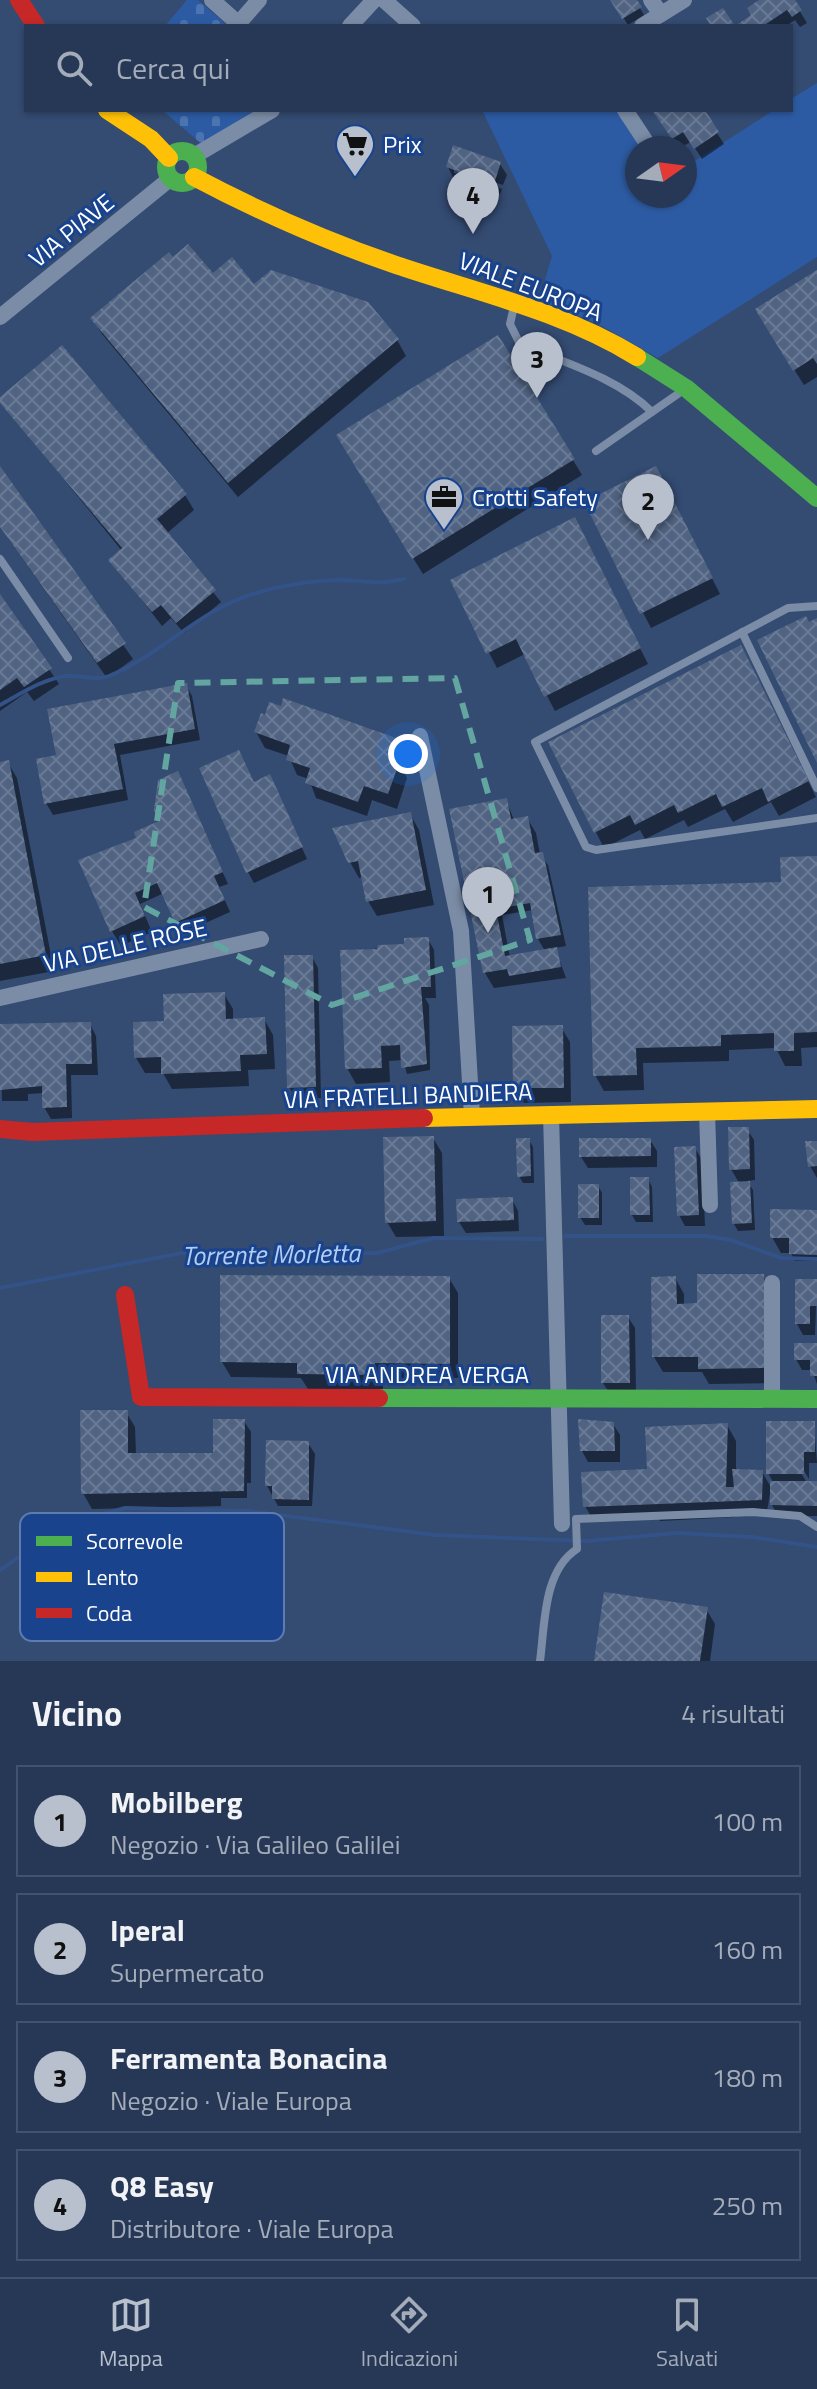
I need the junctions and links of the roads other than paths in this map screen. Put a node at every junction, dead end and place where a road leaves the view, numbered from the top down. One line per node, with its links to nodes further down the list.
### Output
1 (19, 0): 8 (street)
2 (212, 0): 9 (street)
3 (259, 0): 10 (street)
4 (374, 0): 11 (street)
5 (384, 0): 12 (street)
6 (684, 0): 7 (street)
7 (656, 7): 13 (street)
8 (35, 24)
9 (239, 24)
10 (241, 24)
11 (352, 24)
12 (411, 24)
13 (643, 24)
14 (110, 112): 19 (street)
15 (269, 112): 18 (street)
16 (626, 112): 17 (street)
17 (642, 136)
18 (194, 156): 19 (street); 20 (street)
19 (169, 158): 21 (street)
20 (194, 177): 21 (street); 22 (street, VIALE EUROPA)
21 (171, 178): 23 (street, VIA PIAVE)
22 (515, 300): 24 (street, VIALE EUROPA); 25 (lane)
23 (0, 317)
24 (686, 388): 25 (lane); 27 (street, VIALE EUROPA)
25 (652, 412): 26 (lane)
26 (596, 451)
27 (817, 498)
28 (0, 559): 31 (lane)
29 (817, 606): 30 (lane)
30 (742, 632): 33 (lane); 34 (lane)
31 (68, 658)
32 (420, 736): 40 (street)
33 (817, 788)
34 (817, 818)
35 (261, 939): 36 (street, VIA DELLE ROSE)
36 (0, 998)
37 (817, 1109): 38 (street, VIA FRATELLI BANDIERA)
38 (707, 1111): 39 (street, VIA FRATELLI BANDIERA); 42 (street)
39 (551, 1114): 40 (street, VIA FRATELLI BANDIERA); 45 (street)
40 (472, 1116): 41 (street, VIA FRATELLI BANDIERA)
41 (0, 1129)
42 (710, 1205)
43 (772, 1283): 46 (street)
44 (125, 1295): 45 (street, VIA ANDREA VERGA)
45 (559, 1398): 46 (street, VIA ANDREA VERGA); 48 (street)
46 (772, 1399): 47 (street, VIA ANDREA VERGA)
47 (817, 1399)
48 (569, 1525): 49 (lane); 50 (lane)
49 (817, 1527)
50 (540, 1661)

